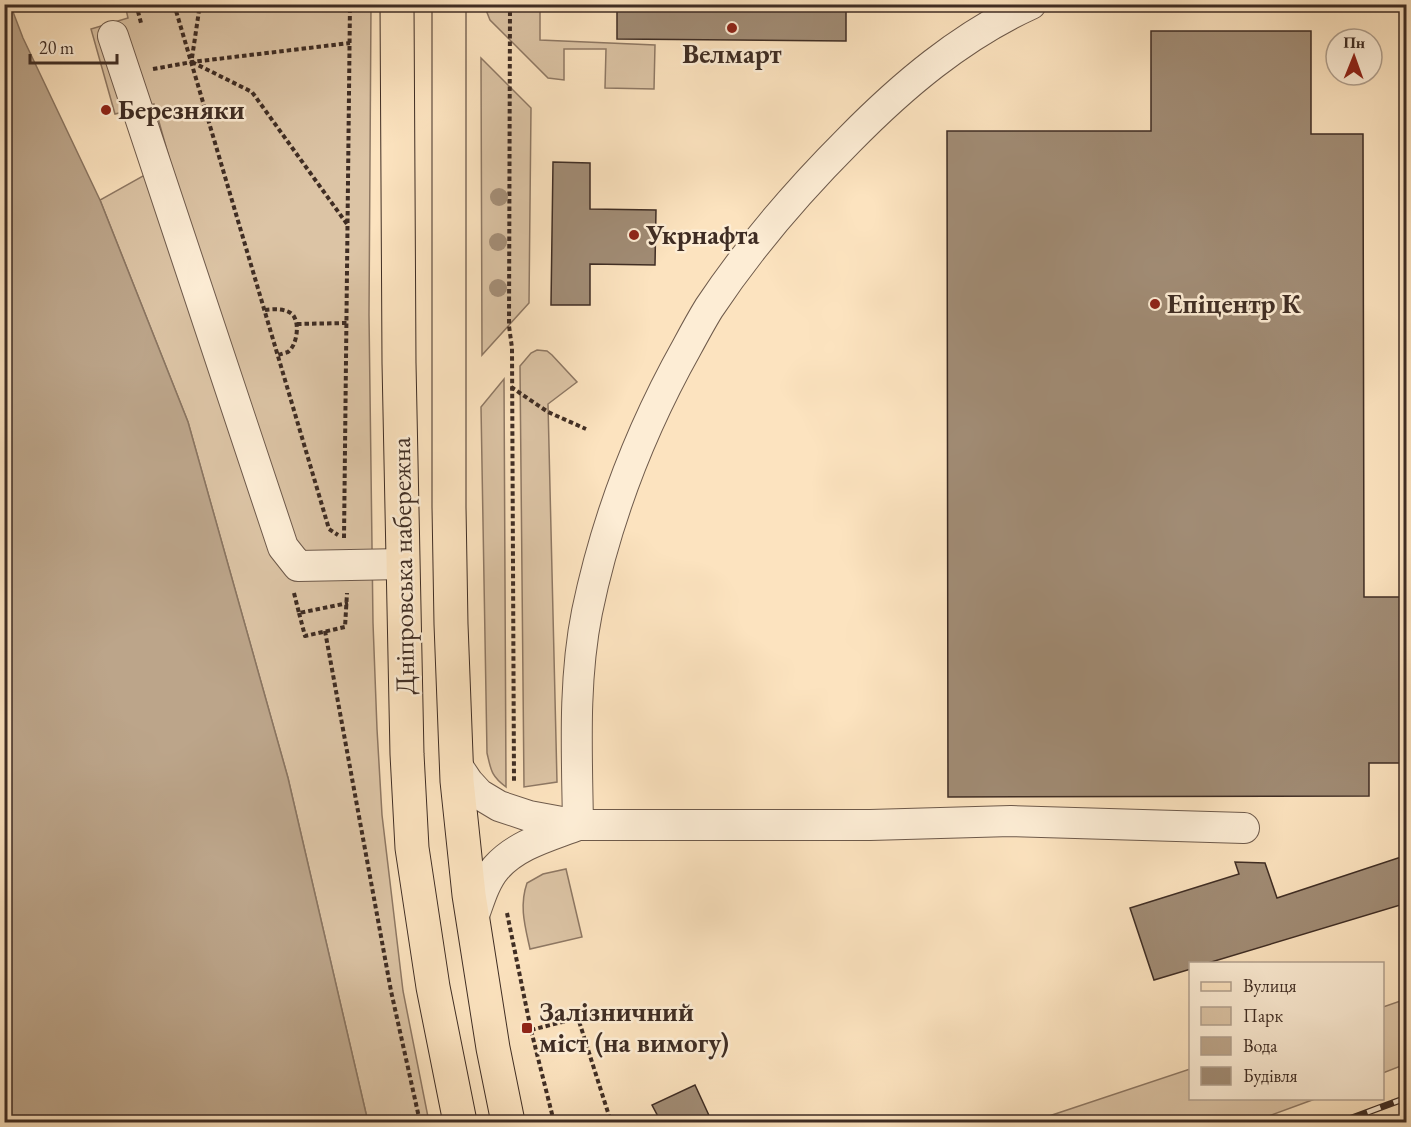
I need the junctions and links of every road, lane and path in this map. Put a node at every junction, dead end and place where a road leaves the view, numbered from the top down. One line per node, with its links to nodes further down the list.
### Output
1 (174, 4): 10 (path)
2 (200, 4): 10 (path)
3 (350, 4): 9 (path)
4 (397, 4): 20 (main road, Дніпровська набережна)
5 (449, 4): 23 (main road, Дніпровська набережна)
6 (510, 4): 17 (path)
7 (1031, 4): 25 (lane)
8 (113, 36): 19 (lane)
9 (350, 43): 10 (path); 12 (path)
10 (192, 62): 11 (path); 12 (path); 13 (path)
11 (154, 69)
12 (348, 225): 14 (path)
13 (265, 310): 15 (path); 16 (path)
14 (347, 322): 15 (path); 19 (path)
15 (297, 324): 16 (path)
16 (278, 355): 19 (path)
17 (511, 387): 18 (path); 24 (path)
18 (586, 429)
19 (344, 552): 20 (lane); 22 (path)
20 (403, 564): 31 (main road, Дніпровська набережна)
21 (299, 613): 22 (path)
22 (325, 631): 30 (path)
23 (456, 764): 25 (lane); 28 (main road, Дніпровська набережна)
24 (514, 784)
25 (578, 825): 26 (lane); 28 (lane)
26 (1244, 828)
27 (507, 911): 29 (path)
28 (473, 918): 32 (main road, Дніпровська набережна)
29 (531, 1030): 33 (path); 34 (path)
30 (420, 1122)
31 (460, 1122)
32 (508, 1122)
33 (554, 1122)
34 (611, 1122)

